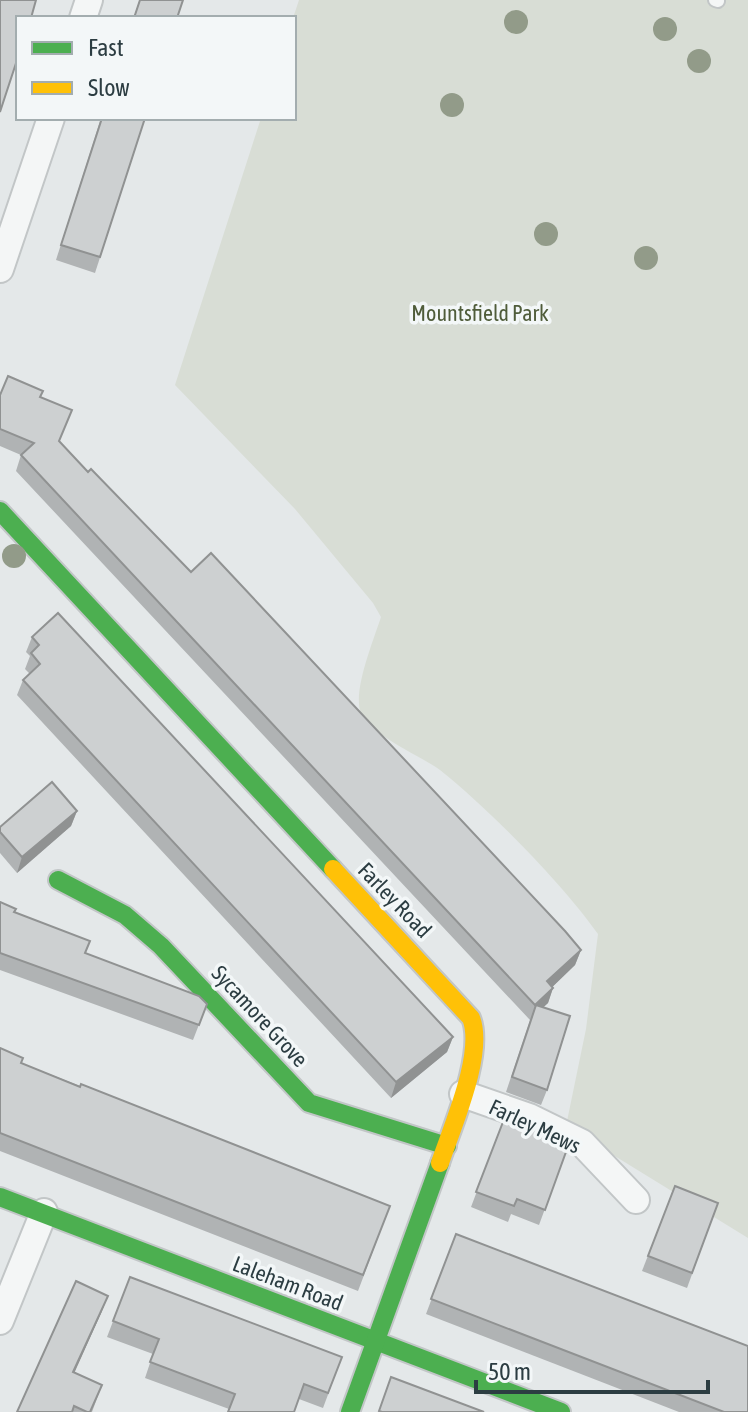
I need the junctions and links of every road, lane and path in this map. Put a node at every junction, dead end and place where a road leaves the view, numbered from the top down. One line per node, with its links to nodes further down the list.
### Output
1 (50, 120): 2 (street)
2 (0, 269)
3 (0, 511): 5 (street, Farley Road)
4 (58, 880): 6 (street, Sycamore Grove)
5 (463, 1094): 6 (street, Farley Road); 8 (street, Farley Mews)
6 (447, 1146): 11 (street, Farley Road)
7 (0, 1197): 9 (street, Laleham Road)
8 (636, 1200)
9 (44, 1212): 10 (street); 11 (street, Laleham Road)
10 (0, 1321)
11 (377, 1342): 12 (street, Farley Road); 13 (street, Laleham Road)
12 (350, 1412)
13 (561, 1412)

